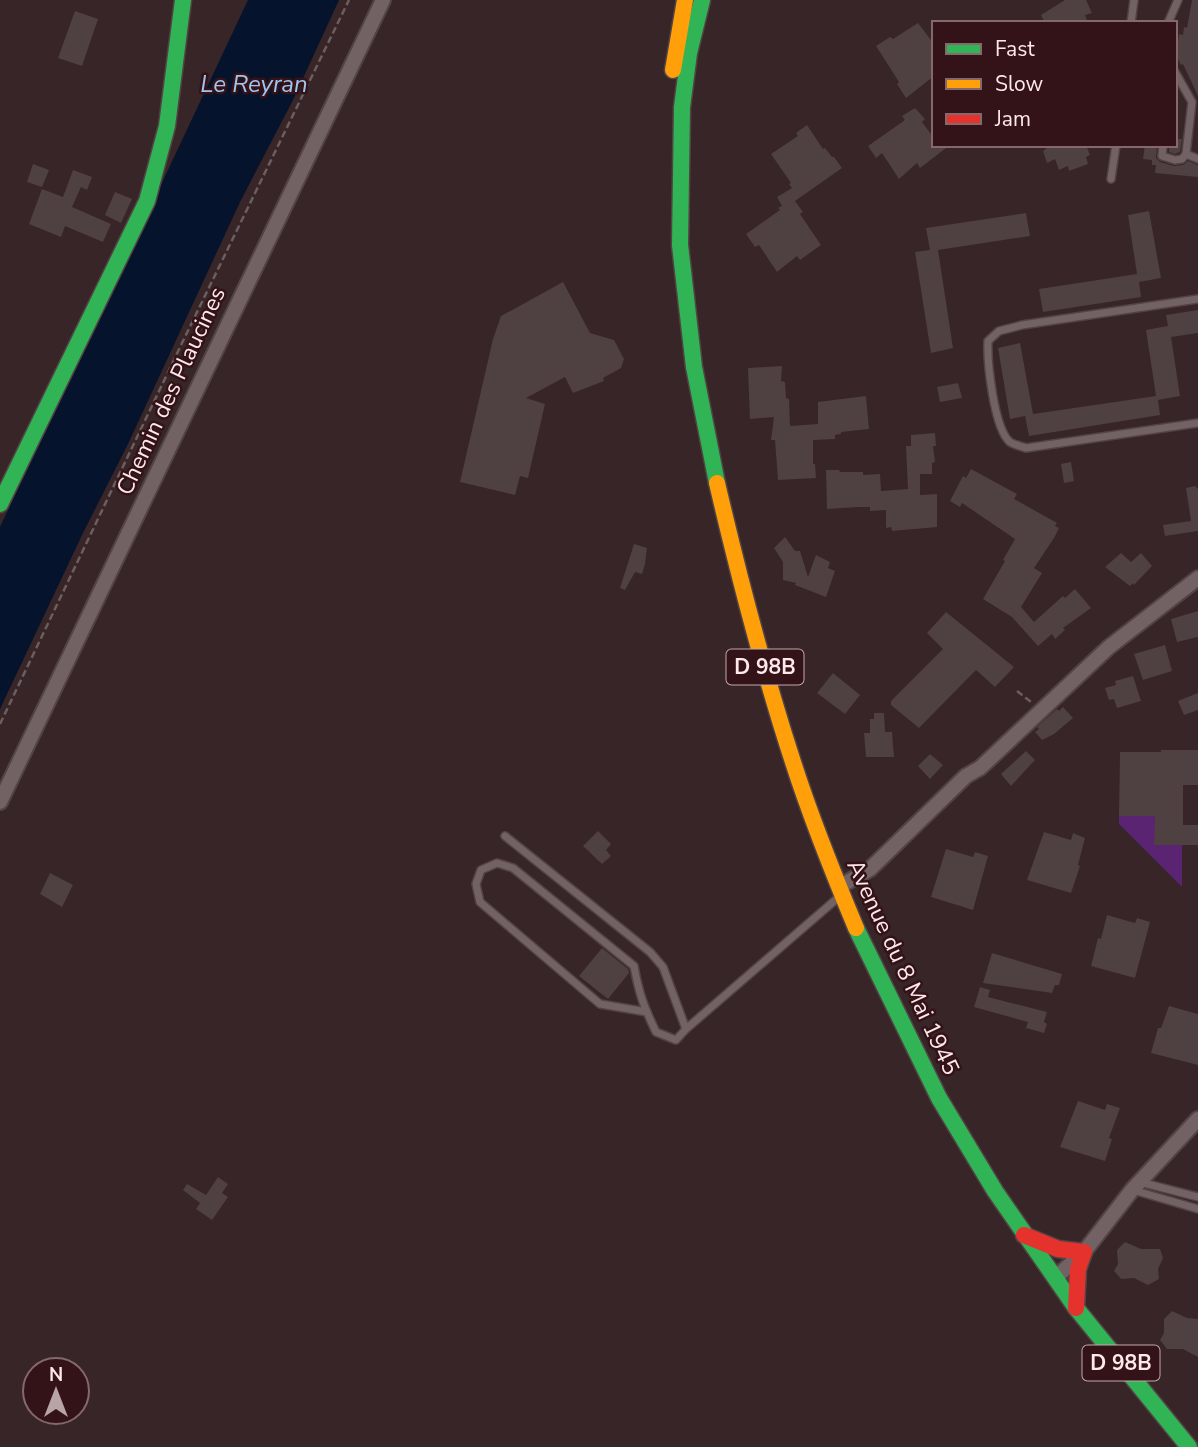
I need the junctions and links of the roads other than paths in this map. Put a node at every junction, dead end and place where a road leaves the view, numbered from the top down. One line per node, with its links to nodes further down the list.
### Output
1 (183, 0): 19 (main road)
2 (383, 0): 23 (street, Chemin des Plaucines)
3 (685, 0): 18 (main road, Avenue du 8 Mai 1945 / D 98B)
4 (702, 0): 18 (main road, Avenue du 8 Mai 1945 / D 98B)
5 (1134, 0): 7 (lane)
6 (1178, 0): 8 (lane)
7 (1131, 21)
8 (1169, 21)
9 (1177, 75): 10 (lane)
10 (1195, 105): 13 (lane)
11 (1116, 147): 15 (lane)
12 (1163, 147): 13 (lane)
13 (1186, 154): 14 (lane)
14 (1198, 159)
15 (1111, 179)
16 (1198, 299): 17 (lane)
17 (1198, 423)
18 (707, 442): 25 (main road, Avenue du 8 Mai 1945 / D 98B)
19 (0, 504)
20 (1198, 578): 21 (street)
21 (1109, 647): 22 (street); 22 (street)
22 (966, 776): 25 (street)
23 (0, 802)
24 (505, 836): 27 (lane)
25 (840, 891): 27 (lane); 32 (main road, Avenue du 8 Mai 1945 / D 98B)
26 (647, 1013): 26 (lane); 27 (lane)
27 (686, 1029)
28 (1198, 1119): 29 (street)
29 (1136, 1186): 30 (lane); 31 (lane); 33 (street)
30 (1198, 1197)
31 (1198, 1209)
32 (1024, 1235): 33 (main road); 34 (main road, Avenue du 8 Mai 1945 / D 98B)
33 (1084, 1252): 34 (street); 35 (main road)
34 (1055, 1278): 35 (main road, Avenue du 8 Mai 1945 / D 98B)
35 (1076, 1308): 36 (main road, Avenue du 8 Mai 1945 / D 98B)
36 (1189, 1447)

